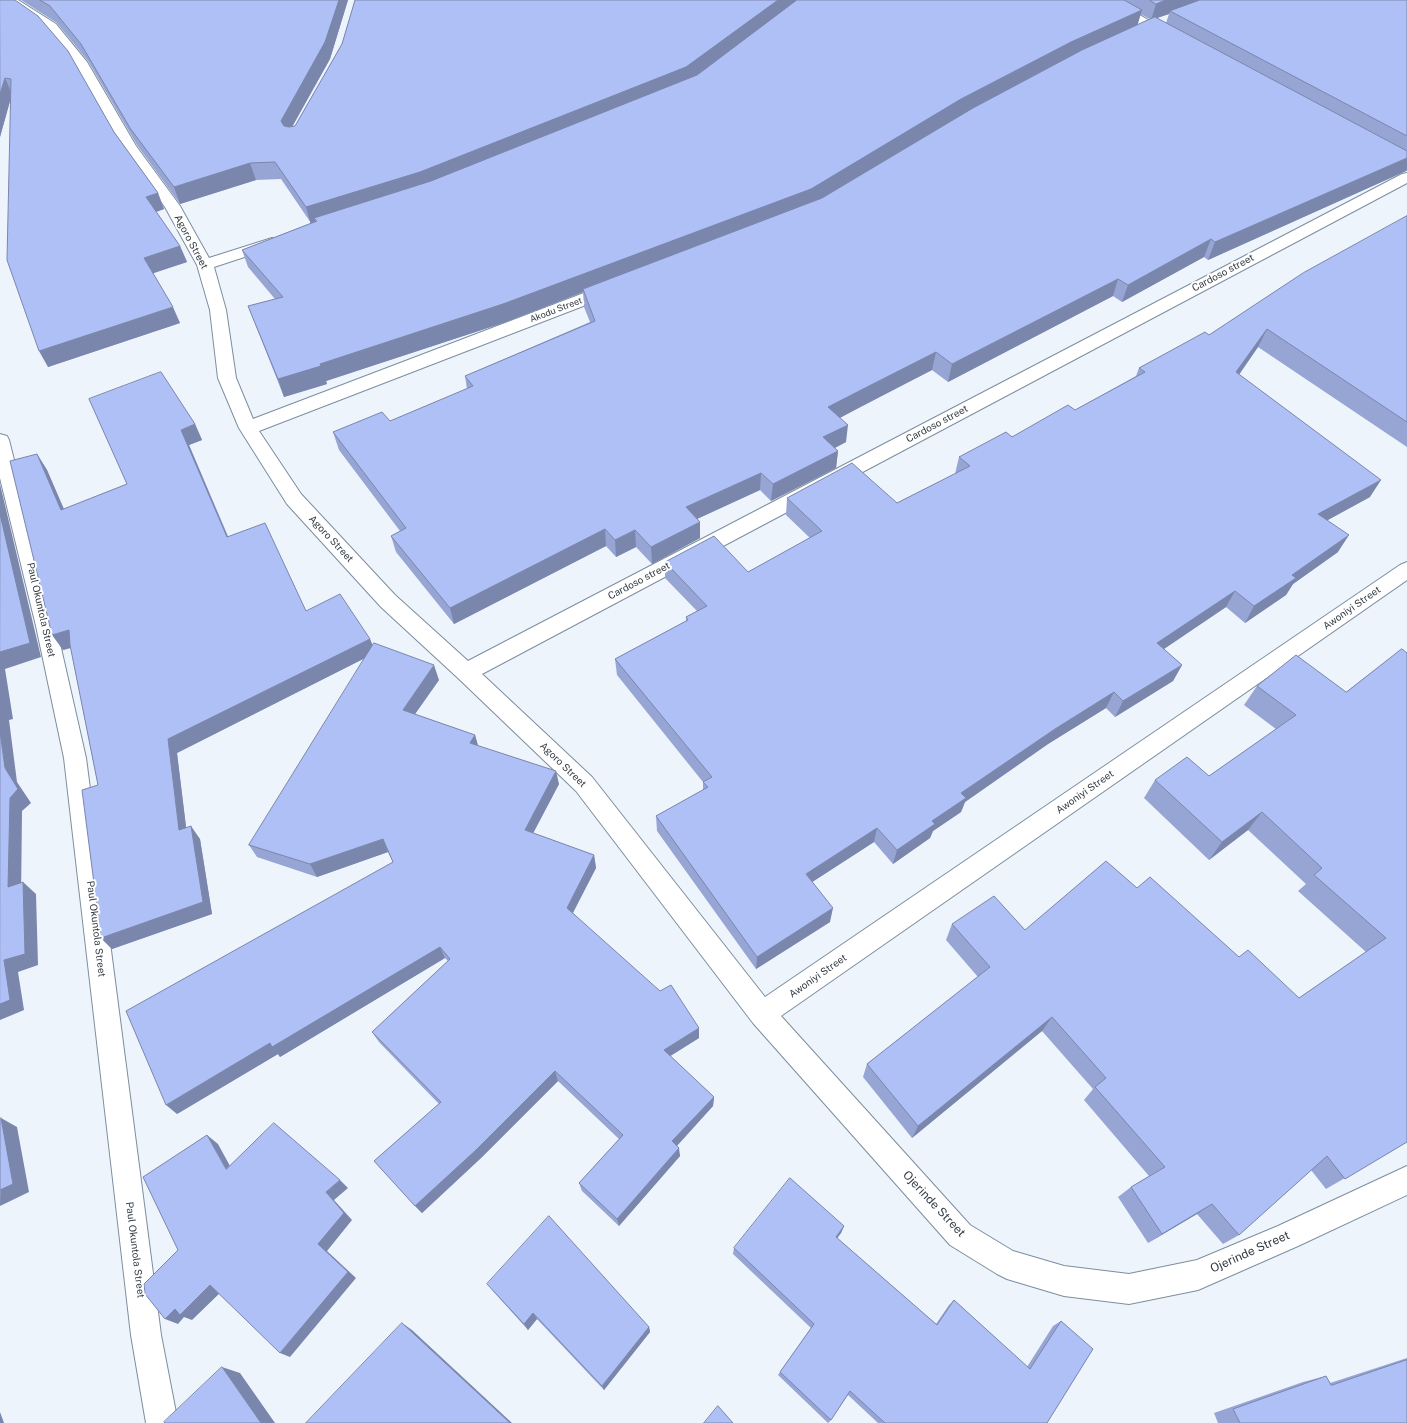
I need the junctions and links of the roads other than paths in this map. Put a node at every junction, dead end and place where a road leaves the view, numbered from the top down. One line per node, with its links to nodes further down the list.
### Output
1 (9, 0): 9 (street, Agoro Street)
2 (1104, 0): 4 (street)
3 (1172, 19): 4 (street)
4 (1150, 27): 5 (street); 6 (street)
5 (1136, 34)
6 (1178, 42)
7 (1405, 168): 14 (street, Cardoso street)
8 (287, 239): 9 (street)
9 (205, 265): 11 (street, Agoro Street)
10 (622, 285): 11 (street, Akodu Street)
11 (248, 428): 14 (street, Agoro Street)
12 (0, 440): 17 (street, Paul Okuntola Street)
13 (1407, 570): 15 (street, Awoniyi Street)
14 (466, 672): 15 (street, Agoro Street)
15 (762, 1014): 16 (street, Ojerinde Street)
16 (1407, 1180)
17 (162, 1423)

